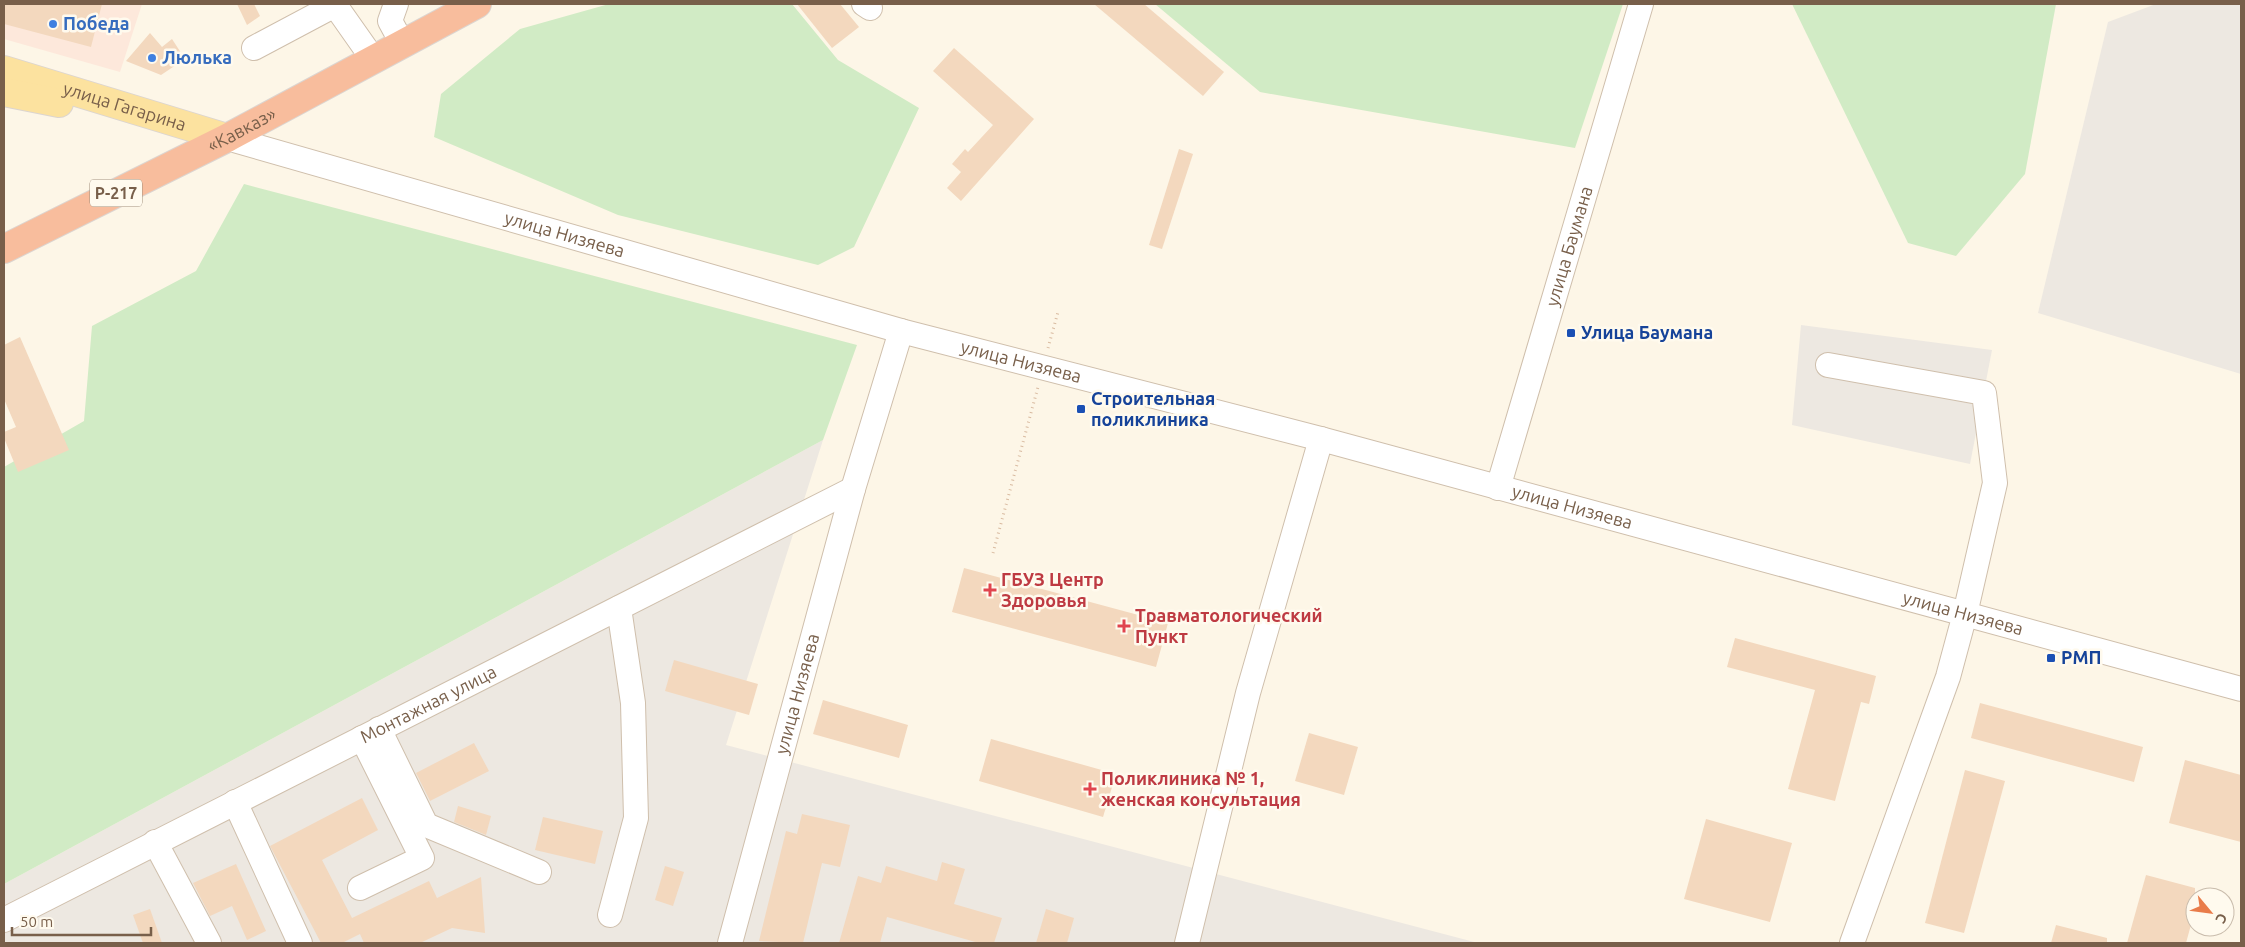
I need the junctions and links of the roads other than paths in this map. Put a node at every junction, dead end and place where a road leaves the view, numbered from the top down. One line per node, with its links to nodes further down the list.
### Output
1 (396, 4): 4 (street)
2 (478, 4): 4 (highway, «Кавказ» / Р-217)
3 (1641, 4): 14 (street, улица Баумана)
4 (402, 43): 6 (highway, «Кавказ» / Р-217)
5 (254, 48): 6 (street)
6 (373, 59): 9 (highway, «Кавказ» / Р-217)
7 (4, 70): 9 (main road, улица Гагарина)
8 (4, 92): 9 (main road, улица Гагарина)
9 (227, 138): 10 (highway, «Кавказ» / Р-217); 11 (street, улица Низяева)
10 (4, 249)
11 (902, 331): 13 (street, улица Низяева); 15 (street, улица Низяева)
12 (1828, 365): 17 (street)
13 (1321, 440): 14 (street, улица Низяева); 29 (street)
14 (1498, 488): 17 (street, улица Низяева)
15 (853, 489): 16 (street, Монтажная улица); 28 (street, улица Низяева)
16 (619, 608): 19 (street, Монтажная улица); 24 (street)
17 (1965, 614): 18 (street, улица Низяева); 30 (street)
18 (2241, 688)
19 (371, 733): 20 (street, Монтажная улица); 22 (street); 23 (street)
20 (235, 802): 21 (street, Монтажная улица); 27 (street)
21 (156, 842): 25 (street, Монтажная улица); 26 (street)
22 (539, 872)
23 (360, 888)
24 (610, 915)
25 (4, 920)
26 (209, 943)
27 (300, 943)
28 (730, 943)
29 (1187, 943)
30 (1852, 943)

